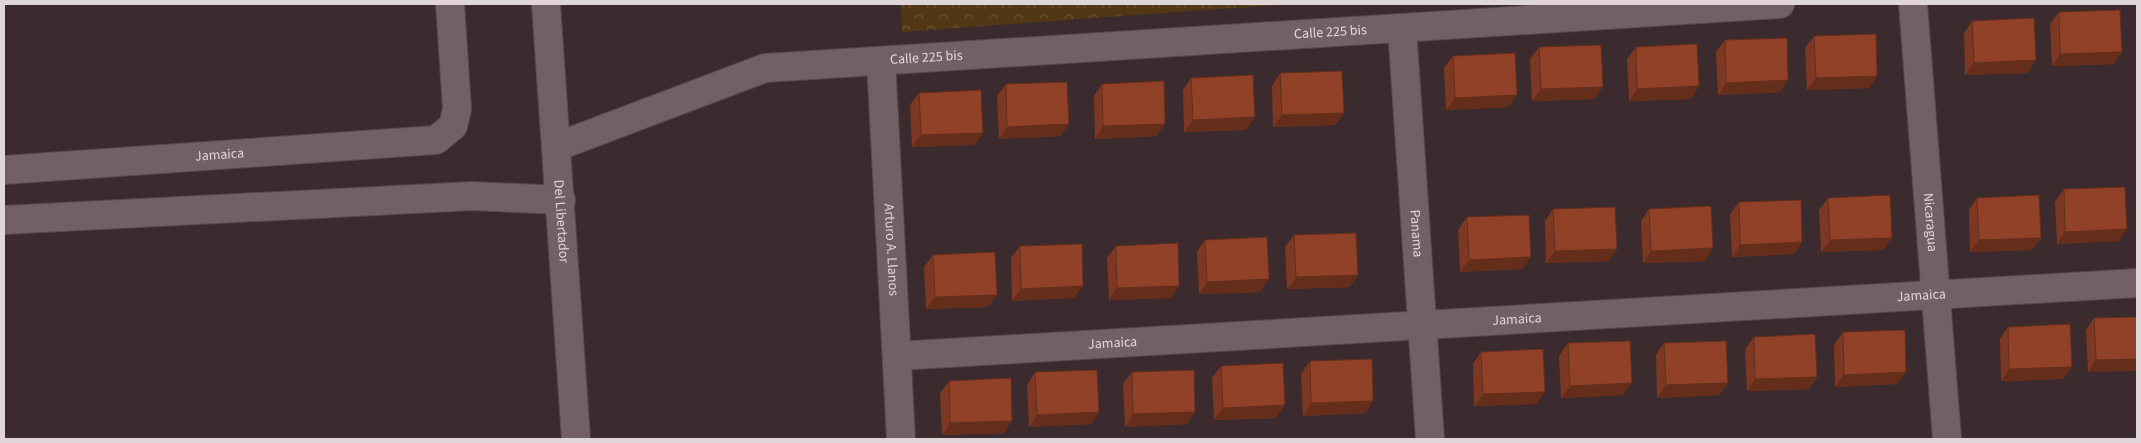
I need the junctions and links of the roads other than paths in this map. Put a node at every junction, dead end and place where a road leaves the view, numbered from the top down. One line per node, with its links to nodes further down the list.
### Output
1 (450, 4): 8 (street, Jamaica)
2 (546, 4): 7 (street, Del Libertador)
3 (1780, 4): 5 (street, Calle 225 bis)
4 (1913, 4): 12 (street, Nicaragua)
5 (1402, 28): 6 (street, Calle 225 bis); 13 (street, Panama)
6 (882, 61): 7 (street, Calle 225 bis); 14 (street, Arturo A. Llanos)
7 (556, 147): 9 (street, Del Libertador)
8 (4, 170)
9 (561, 200): 10 (street); 15 (street, Del Libertador)
10 (4, 220)
11 (2137, 284): 12 (street, Jamaica)
12 (1936, 296): 13 (street, Jamaica); 18 (street, Nicaragua)
13 (1422, 326): 14 (street, Jamaica); 17 (street, Panama)
14 (897, 356): 16 (street, Arturo A. Llanos)
15 (576, 439)
16 (901, 439)
17 (1430, 439)
18 (1947, 439)

